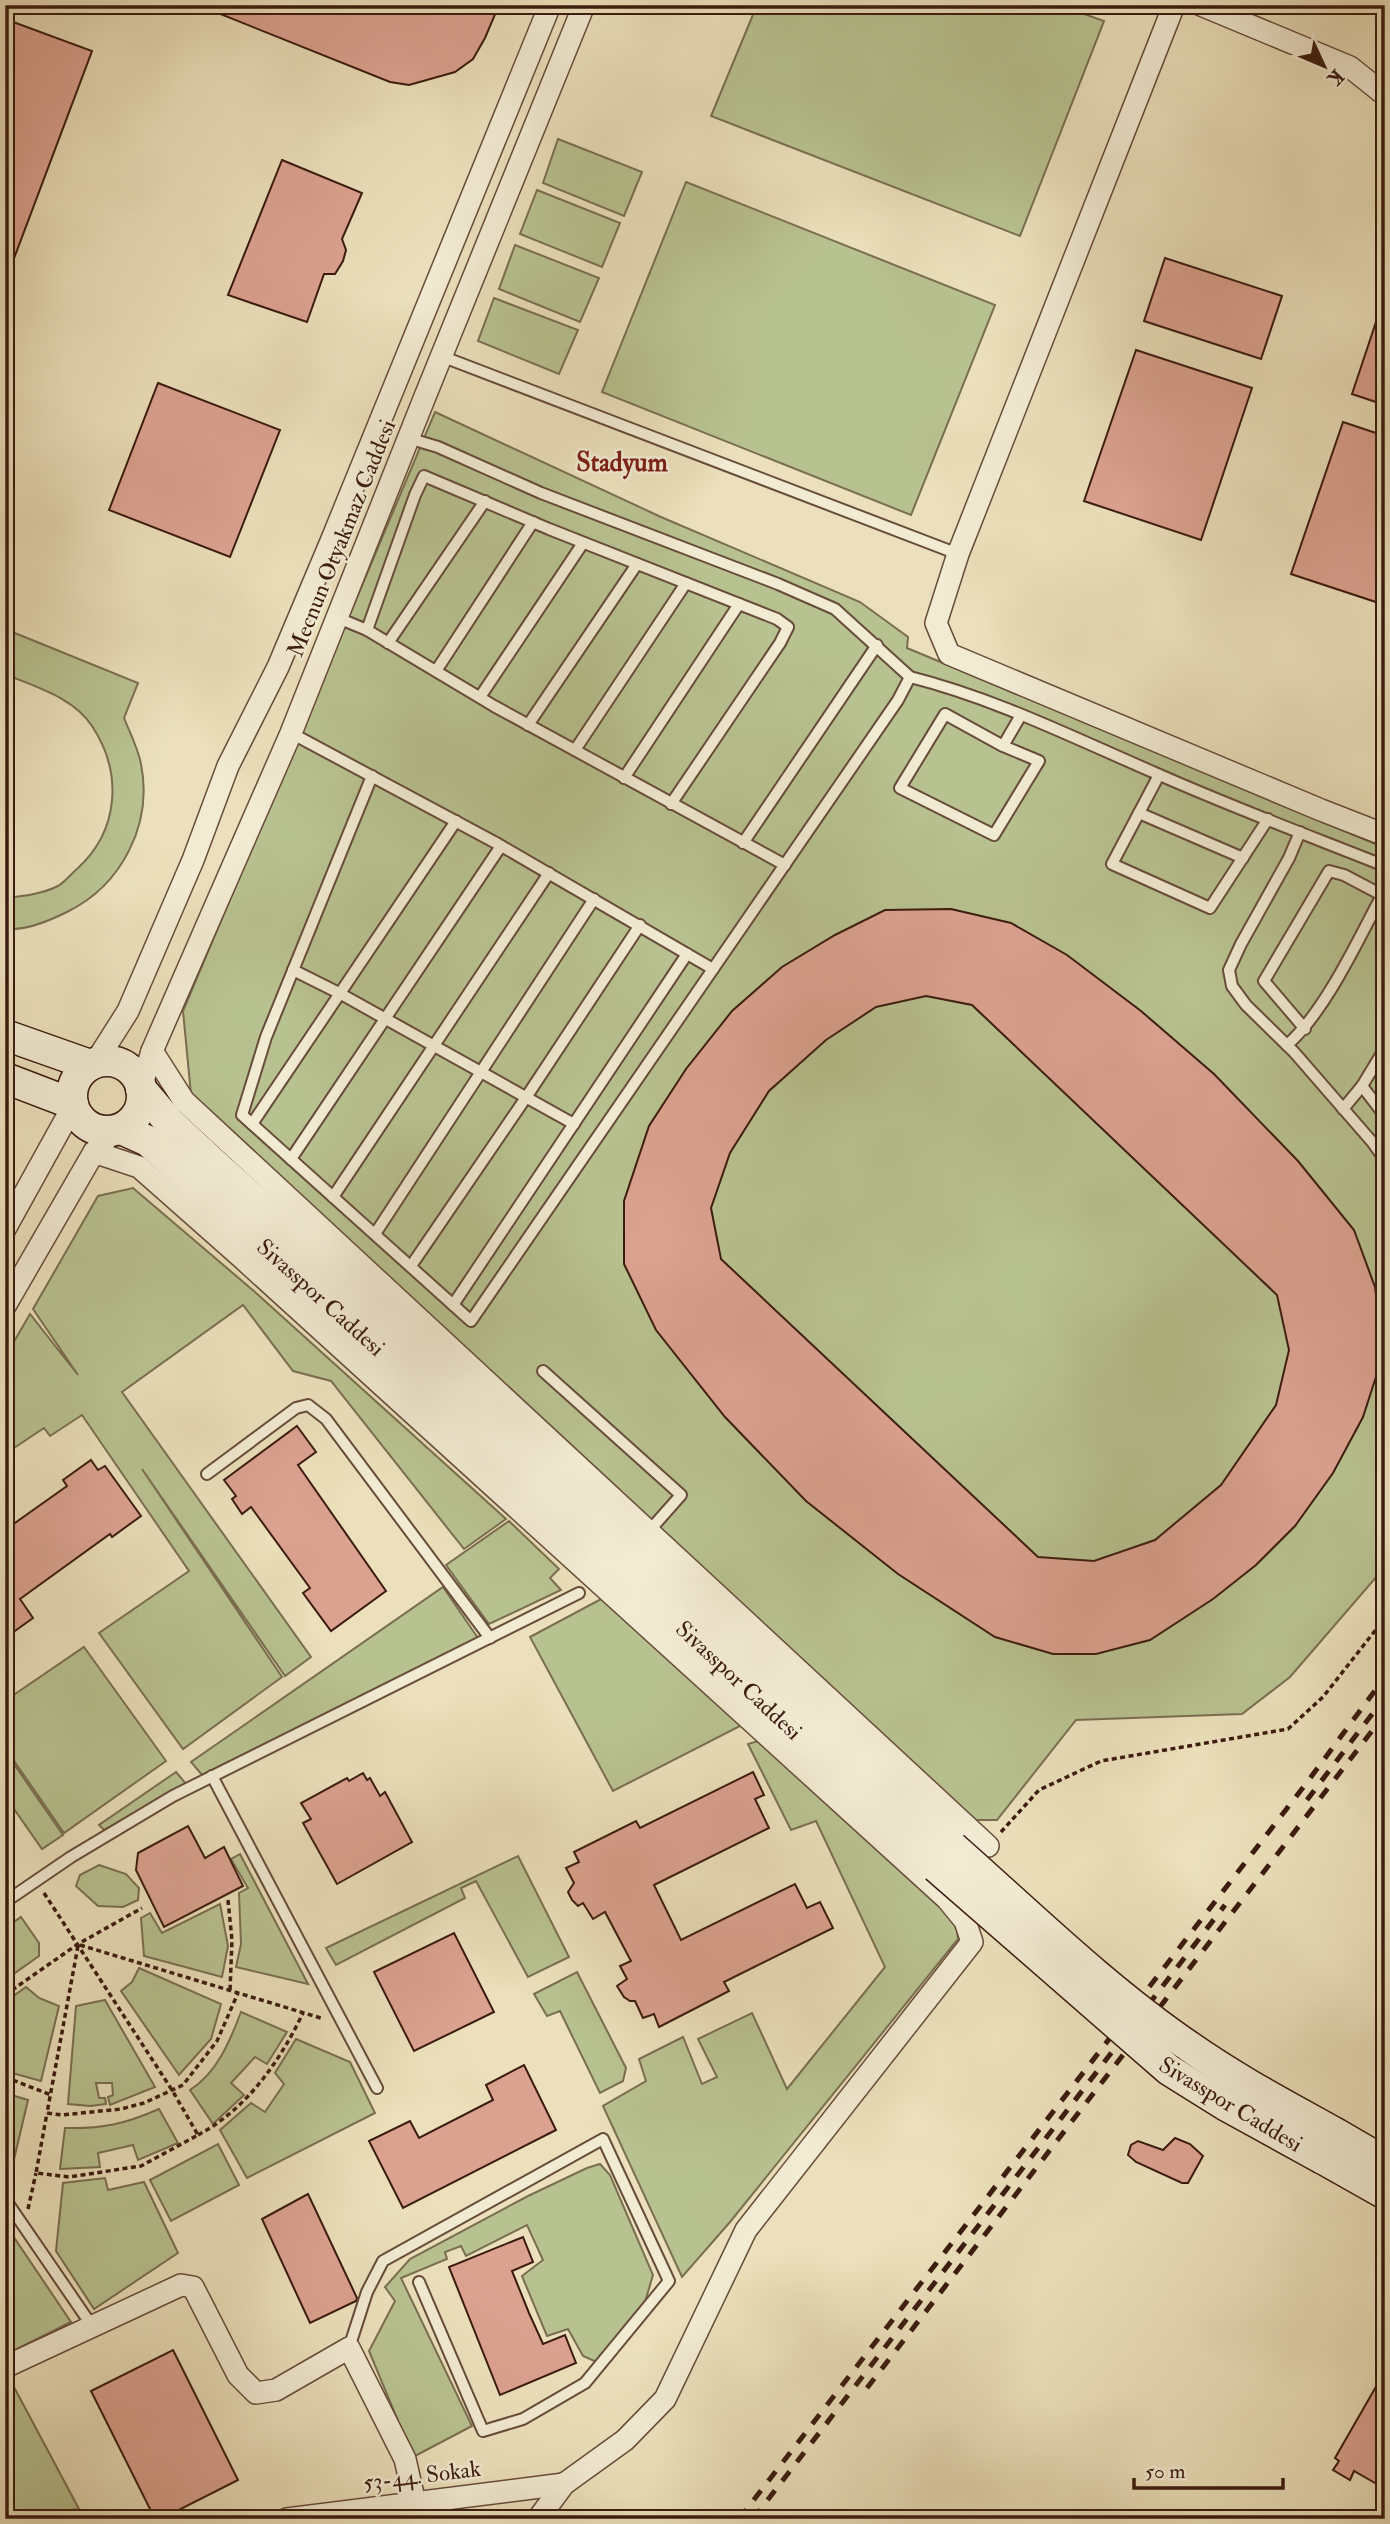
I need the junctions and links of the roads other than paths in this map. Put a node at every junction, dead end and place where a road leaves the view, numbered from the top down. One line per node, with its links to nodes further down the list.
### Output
1 (550, 5): 55 (street, Mecnun Otyakmaz Caddesi)
2 (584, 5): 6 (street, Mecnun Otyakmaz Caddesi)
3 (1174, 5): 11 (street)
4 (1201, 5): 5 (street)
5 (1385, 95)
6 (441, 356): 7 (street, Mecnun Otyakmaz Caddesi); 11 (lane)
7 (408, 438): 15 (street, Mecnun Otyakmaz Caddesi); 18 (lane)
8 (485, 501): 9 (lane); 16 (lane); 17 (lane)
9 (533, 522): 10 (lane); 19 (lane)
10 (583, 542): 12 (lane); 21 (lane)
11 (958, 554): 35 (street)
12 (637, 564): 13 (lane); 23 (lane)
13 (686, 583): 14 (lane); 26 (lane)
14 (739, 604): 29 (lane); 30 (lane)
15 (338, 618): 16 (lane); 24 (street, Mecnun Otyakmaz Caddesi)
16 (367, 630): 17 (lane)
17 (388, 643): 19 (lane)
18 (877, 645): 20 (lane); 36 (lane)
19 (436, 671): 21 (lane)
20 (910, 677): 22 (lane); 39 (lane)
21 (480, 697): 23 (lane)
22 (1021, 715): 25 (lane); 27 (lane)
23 (528, 725): 26 (lane)
24 (292, 733): 28 (lane); 54 (street, Mecnun Otyakmaz Caddesi)
25 (1003, 746): 25 (lane)
26 (575, 750): 29 (lane)
27 (1159, 775): 31 (lane); 32 (lane)
28 (372, 776): 33 (lane); 46 (lane)
29 (624, 778): 30 (lane)
30 (671, 804): 36 (lane)
31 (1139, 813): 38 (lane); 38 (lane)
32 (1268, 819): 34 (lane); 38 (lane)
33 (456, 821): 37 (lane); 47 (lane)
34 (1300, 832): 40 (lane); 52 (lane)
35 (1385, 835)
36 (743, 843): 39 (lane)
37 (501, 846): 41 (lane); 48 (lane)
38 (1243, 858)
39 (785, 865): 45 (lane)
40 (1385, 866)
41 (549, 873): 42 (lane); 51 (lane)
42 (594, 899): 43 (lane); 56 (lane)
43 (639, 925): 44 (lane); 60 (lane)
44 (687, 954): 45 (lane); 65 (lane)
45 (713, 969): 73 (lane)
46 (293, 970): 47 (lane); 64 (lane)
47 (341, 994): 48 (lane); 64 (lane)
48 (386, 1019): 51 (lane); 67 (lane)
49 (1305, 1029): 49 (lane); 52 (lane)
50 (5, 1035): 55 (street)
51 (434, 1045): 56 (lane); 69 (lane)
52 (1287, 1045): 62 (lane)
53 (1385, 1048): 58 (lane)
54 (152, 1051): 59 (street, Mecnun Otyakmaz Caddesi); 77 (street)
55 (93, 1064): 59 (street); 61 (street)
56 (481, 1071): 60 (lane); 71 (lane)
57 (5, 1078): 61 (street)
58 (1362, 1086): 62 (lane); 63 (lane)
59 (141, 1089): 66 (street); 82 (street, Sivasspor Caddesi)
60 (527, 1096): 65 (lane); 72 (lane)
61 (73, 1105): 66 (street); 70 (street)
62 (1343, 1110): 68 (lane)
63 (1385, 1116)
64 (251, 1124): 67 (lane)
65 (574, 1124): 73 (lane)
66 (110, 1137): 74 (street); 82 (street, Sivasspor Caddesi); 93 (street)
67 (291, 1159): 69 (lane)
68 (1385, 1160)
69 (333, 1197): 71 (lane)
70 (5, 1229)
71 (375, 1234): 72 (lane)
72 (411, 1266): 73 (lane)
73 (453, 1305)
74 (5, 1306)
75 (543, 1371): 77 (lane)
76 (207, 1474): 79 (lane)
77 (650, 1530): 81 (street)
78 (579, 1593): 79 (lane)
79 (490, 1638): 80 (lane)
80 (212, 1776): 83 (lane); 84 (lane)
81 (988, 1846)
82 (945, 1857): 85 (street, Sivasspor Caddesi, bridge)
83 (5, 1902)
84 (377, 2088)
85 (1330, 2146): 86 (street, Sivasspor Caddesi); 87 (street, Sivasspor Caddesi)
86 (1385, 2162)
87 (1385, 2194)
88 (5, 2199): 90 (lane)
89 (419, 2282): 91 (lane)
90 (92, 2326): 91 (street); 92 (street)
91 (349, 2348): 94 (street)
92 (5, 2367)
93 (564, 2484): 94 (street, 53-44. Sokak); 96 (street)
94 (415, 2503): 95 (street, 53-44. Sokak)
95 (287, 2519)
96 (538, 2519)

